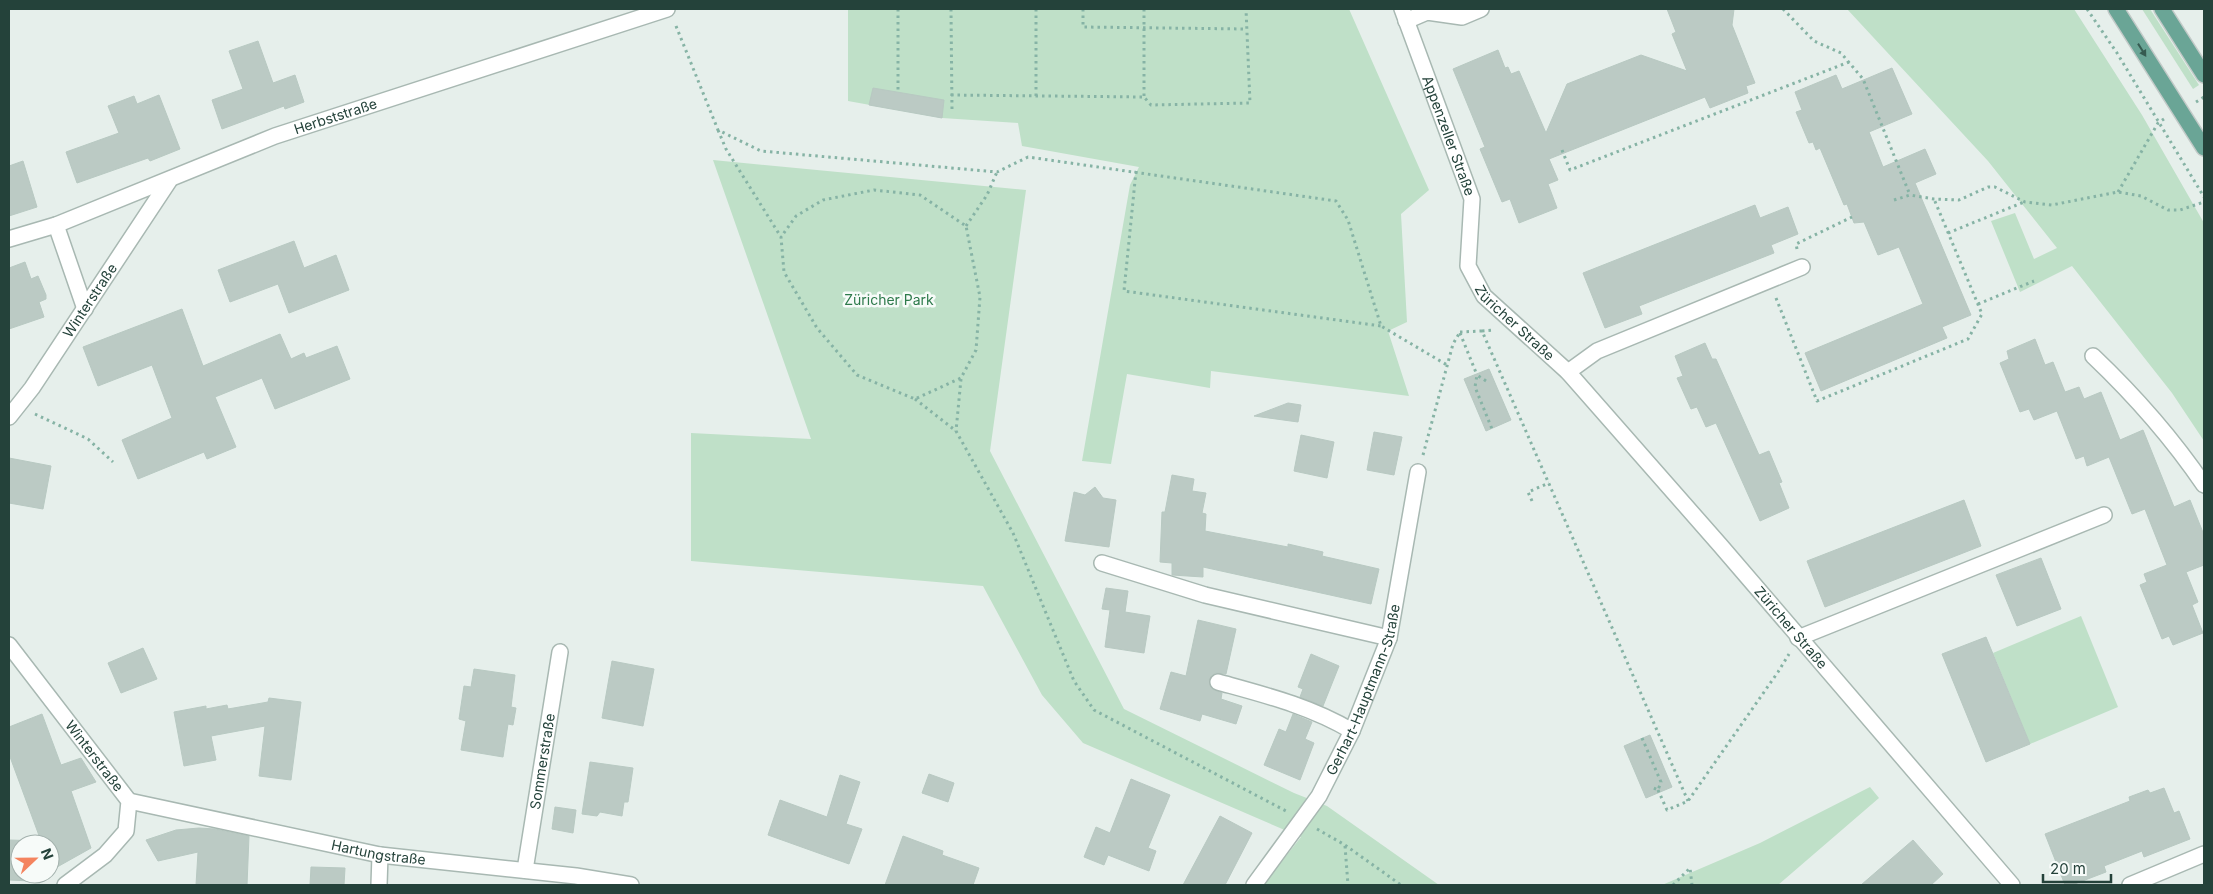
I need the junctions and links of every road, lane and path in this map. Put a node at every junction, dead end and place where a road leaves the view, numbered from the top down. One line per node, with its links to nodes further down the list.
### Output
1 (898, 9): 18 (path)
2 (951, 9): 19 (path)
3 (1036, 9): 20 (path)
4 (1083, 9): 14 (path)
5 (1144, 9): 14 (path)
6 (1246, 9): 15 (path)
7 (1481, 9): 13 (street)
8 (1783, 9): 16 (path)
9 (2088, 9): 23 (path)
10 (2116, 9): 25 (main road, one-way to 25)
11 (2162, 9): 17 (main road)
12 (670, 13): 24 (path); 29 (street, Herbststraße)
13 (1404, 15): 43 (street, Appenzeller Straße)
14 (1144, 28): 15 (path); 21 (path)
15 (1246, 29): 21 (path)
16 (1848, 62): 26 (path); 31 (path)
17 (2204, 76)
18 (898, 90)
19 (951, 95): 20 (path); 22 (path)
20 (1036, 96): 21 (path)
21 (1144, 97)
22 (952, 110)
23 (2158, 123): 30 (path); 32 (path)
24 (718, 130): 28 (path); 41 (path)
25 (2204, 148)
26 (1562, 150)
27 (1136, 171): 28 (path); 49 (path); 49 (path)
28 (997, 172): 39 (path)
29 (169, 181): 38 (street, Herbststraße); 48 (street, Winterstraße)
30 (2118, 192): 35 (path); 36 (path)
31 (1910, 195): 33 (path); 34 (path)
32 (2204, 197)
33 (1934, 199): 35 (path); 40 (path)
34 (1894, 200)
35 (2025, 202): 40 (path)
36 (2204, 202)
37 (1852, 217): 44 (path)
38 (56, 225): 42 (street, Herbststraße); 48 (street)
39 (966, 226): 41 (path); 55 (path)
40 (1948, 233): 47 (path)
41 (781, 237): 57 (path)
42 (9, 239)
43 (1468, 266): 53 (street, Züricher Straße)
44 (1802, 267): 45 (street)
45 (1769, 281): 47 (path); 53 (street)
46 (2034, 281): 47 (path)
47 (1978, 304)
48 (85, 309): 58 (street, Winterstraße)
49 (1381, 326): 52 (path)
50 (1460, 332): 52 (path); 54 (path); 64 (path)
51 (2093, 356): 65 (street)
52 (1447, 365): 63 (path)
53 (1568, 372): 70 (street, Züricher Straße)
54 (1477, 376): 56 (path); 60 (path)
55 (961, 378): 57 (path); 61 (path)
56 (1486, 381)
57 (915, 400): 61 (path)
58 (20, 403): 59 (street, Winterstraße); 62 (path)
59 (9, 417)
60 (1492, 428)
61 (956, 431): 80 (path)
62 (113, 462)
63 (1418, 472): 69 (street, Gerhart-Hauptmann-Straße)
64 (1549, 483): 66 (path); 79 (path)
65 (2204, 485)
66 (1532, 501)
67 (2104, 515): 70 (street)
68 (1102, 563): 69 (street)
69 (1388, 638): 74 (street, Gerhart-Hauptmann-Straße)
70 (1798, 638): 79 (path); 93 (street, Züricher Straße)
71 (9, 645): 78 (street, Winterstraße)
72 (560, 652): 84 (street, Sommerstraße)
73 (1218, 682): 74 (street)
74 (1352, 731): 80 (street, Gerhart-Hauptmann-Straße)
75 (1642, 738): 77 (path)
76 (1652, 787): 77 (path)
77 (1658, 790): 79 (path)
78 (129, 801): 83 (street, Hartungstraße); 85 (street, Winterstraße)
79 (1688, 801)
80 (1302, 820): 81 (path); 88 (street, Gerhart-Hauptmann-Straße)
81 (1345, 845): 89 (path); 90 (path)
82 (2204, 854): 94 (street)
83 (380, 855): 84 (street, Hartungstraße); 86 (street)
84 (525, 870): 87 (street, Hartungstraße)
85 (65, 885)
86 (379, 885)
87 (631, 885)
88 (1254, 885)
89 (1348, 885)
90 (1401, 885)
91 (1673, 885): 92 (path)
92 (1692, 885)
93 (2012, 885)
94 (2130, 885)

